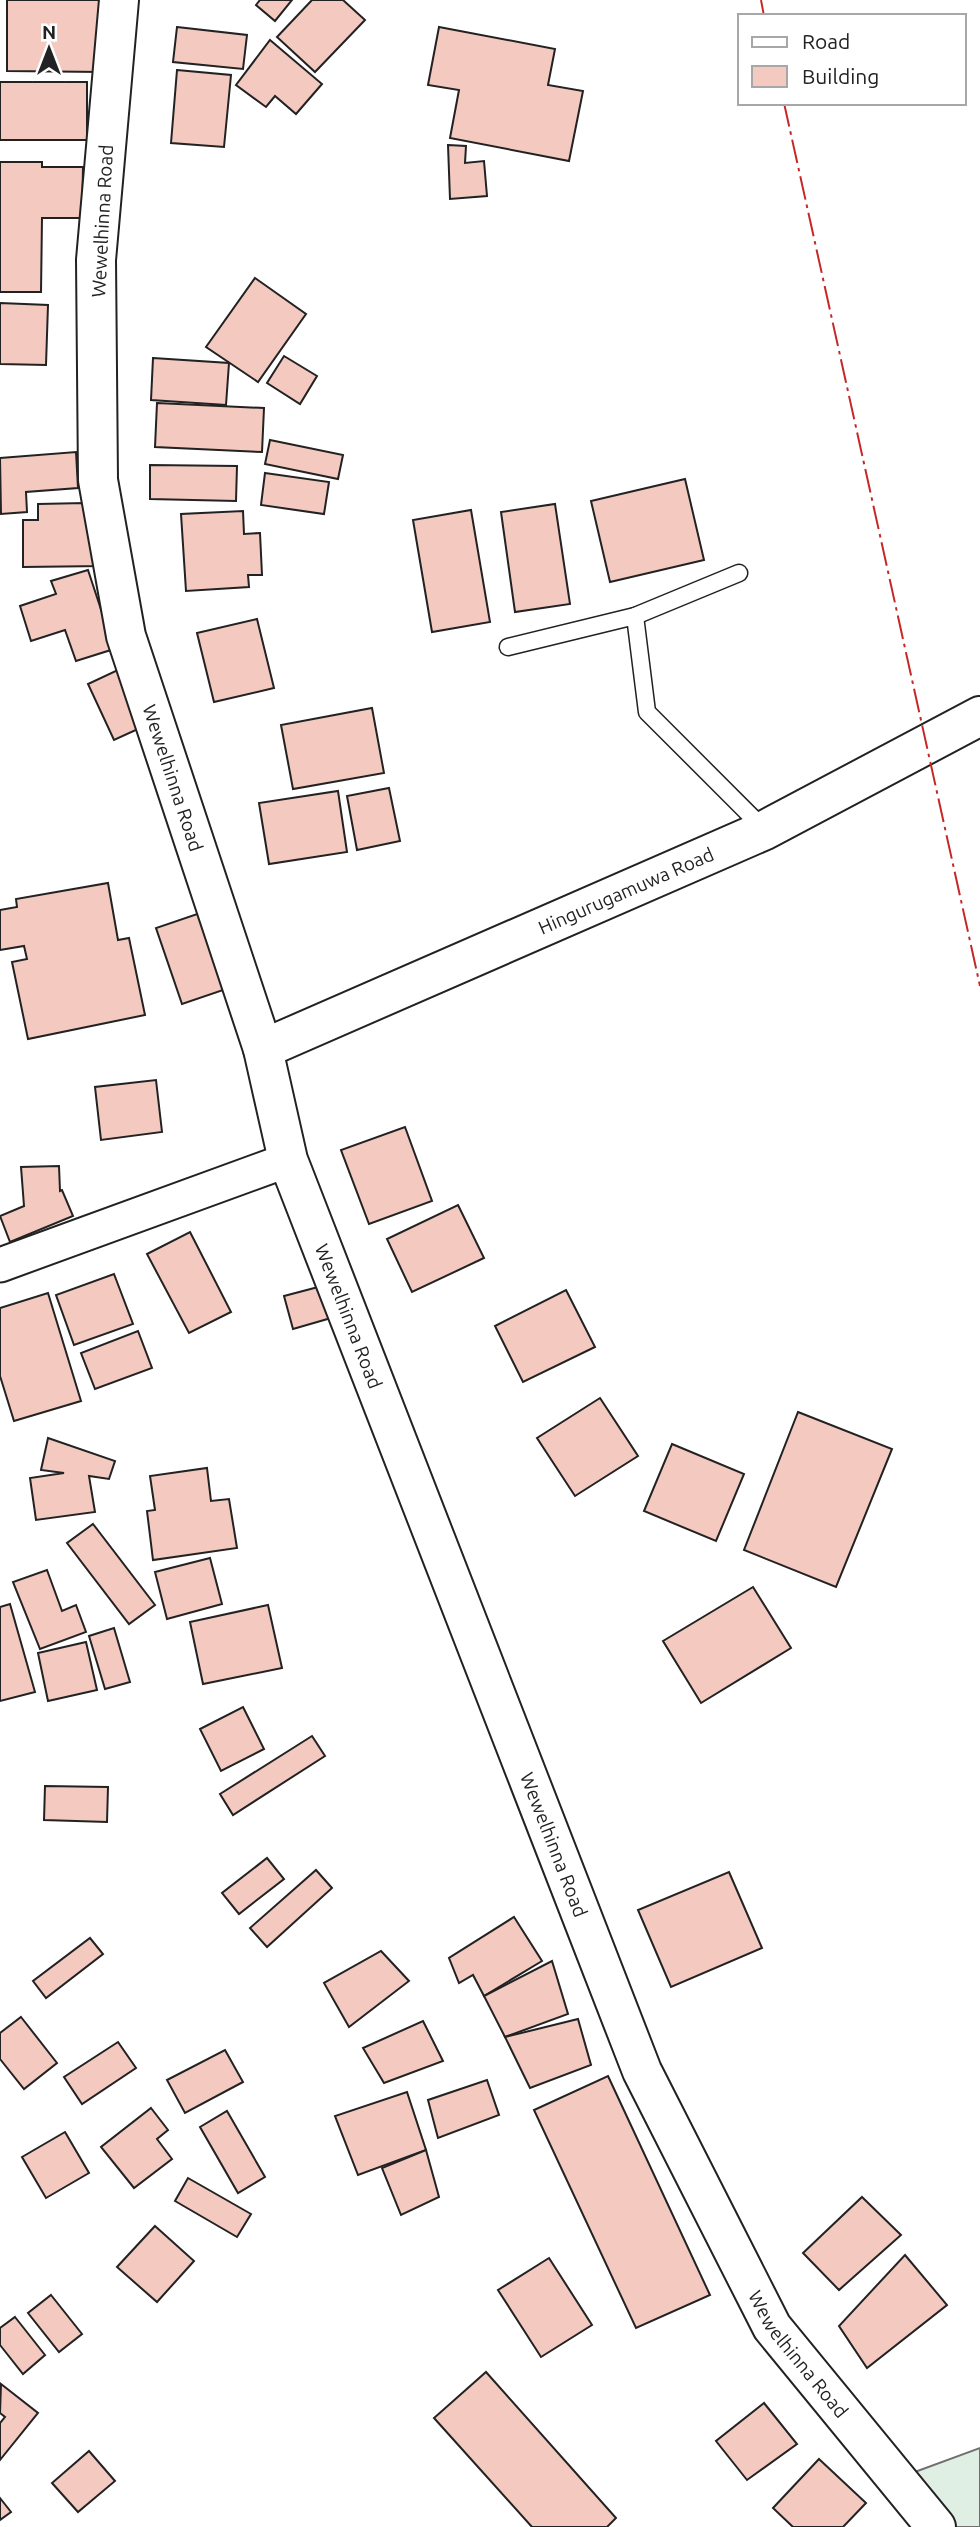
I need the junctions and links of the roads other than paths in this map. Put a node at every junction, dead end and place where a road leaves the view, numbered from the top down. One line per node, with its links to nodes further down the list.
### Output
1 (119, 0): 7 (street, Wewelhinna Road)
2 (739, 573): 3 (lane)
3 (635, 616): 4 (lane); 6 (lane)
4 (508, 647)
5 (980, 716): 6 (street, Hingurugamuwa Road)
6 (765, 830): 7 (street, Hingurugamuwa Road)
7 (263, 1049): 8 (street, Wewelhinna Road)
8 (288, 1160): 9 (street); 10 (street, Wewelhinna Road)
9 (0, 1265)
10 (936, 2527)

